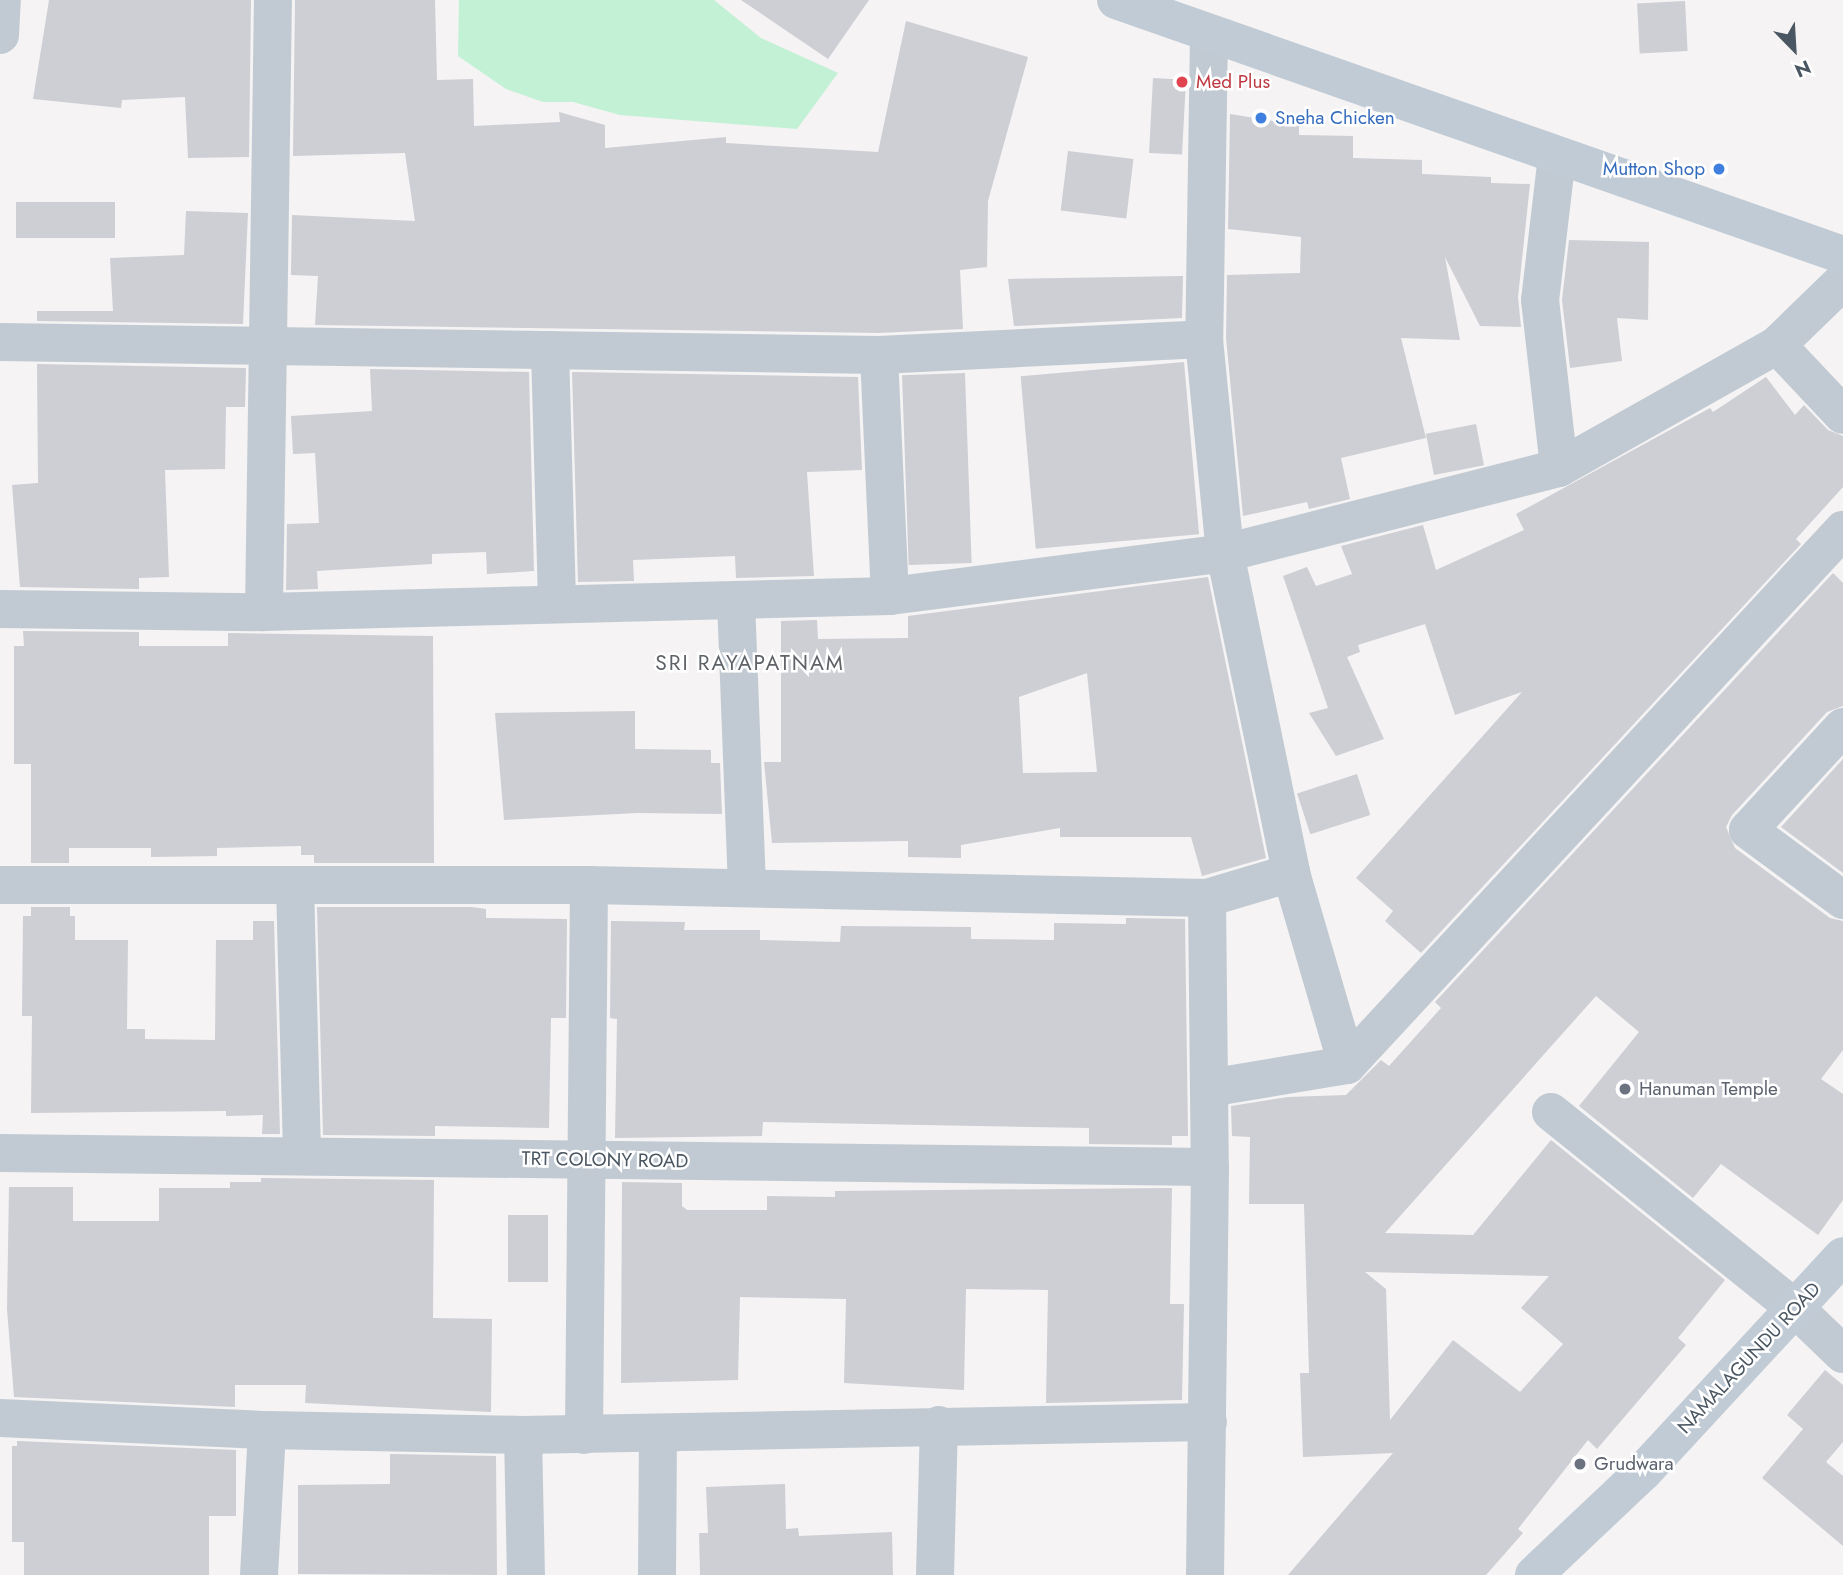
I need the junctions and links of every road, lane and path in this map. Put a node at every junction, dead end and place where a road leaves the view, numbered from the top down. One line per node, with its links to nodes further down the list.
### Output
1 (2, 0): 4 (street)
2 (273, 0): 11 (street)
3 (1116, 0): 5 (street)
4 (0, 35)
5 (1209, 36): 6 (street); 9 (street)
6 (1557, 156): 7 (street); 16 (street)
7 (1843, 255)
8 (1843, 282): 12 (street)
9 (1204, 339): 14 (street); 18 (street)
10 (0, 342): 11 (street)
11 (270, 344): 13 (street); 23 (street)
12 (1777, 345): 15 (street); 16 (street)
13 (551, 350): 14 (street); 21 (street)
14 (879, 355): 19 (street)
15 (1843, 415)
16 (1559, 468): 18 (street)
17 (1843, 530): 32 (street)
18 (1225, 554): 19 (street); 25 (street)
19 (890, 596): 20 (street)
20 (736, 601): 21 (street); 29 (street)
21 (557, 604): 23 (street)
22 (0, 609): 23 (street)
23 (264, 612)
24 (1843, 727): 31 (street)
25 (1291, 873): 30 (street); 32 (street)
26 (0, 885): 27 (street)
27 (295, 885): 28 (street); 36 (street)
28 (589, 885): 29 (street); 37 (street)
29 (747, 887): 30 (street)
30 (1207, 898): 33 (street)
31 (1843, 900)
32 (1347, 1065): 33 (street)
33 (1209, 1088): 38 (street)
34 (1551, 1112): 40 (street)
35 (0, 1153): 36 (street, TRT COLONY ROAD)
36 (302, 1156): 37 (street, TRT COLONY ROAD)
37 (587, 1159): 38 (street, TRT COLONY ROAD); 48 (street)
38 (1210, 1167): 43 (street)
39 (1843, 1256): 40 (street, NAMALAGUNDU ROAD)
40 (1796, 1309): 41 (street); 54 (street, NAMALAGUNDU ROAD)
41 (1843, 1354)
42 (0, 1418): 45 (street)
43 (1208, 1422): 44 (street); 53 (street)
44 (939, 1426): 46 (street); 52 (street)
45 (267, 1430): 47 (street); 49 (street)
46 (658, 1434): 48 (street); 51 (street)
47 (523, 1435): 48 (street); 50 (street)
48 (584, 1435)
49 (259, 1575)
50 (526, 1575)
51 (656, 1575)
52 (935, 1575)
53 (1205, 1575)
54 (1534, 1575)

